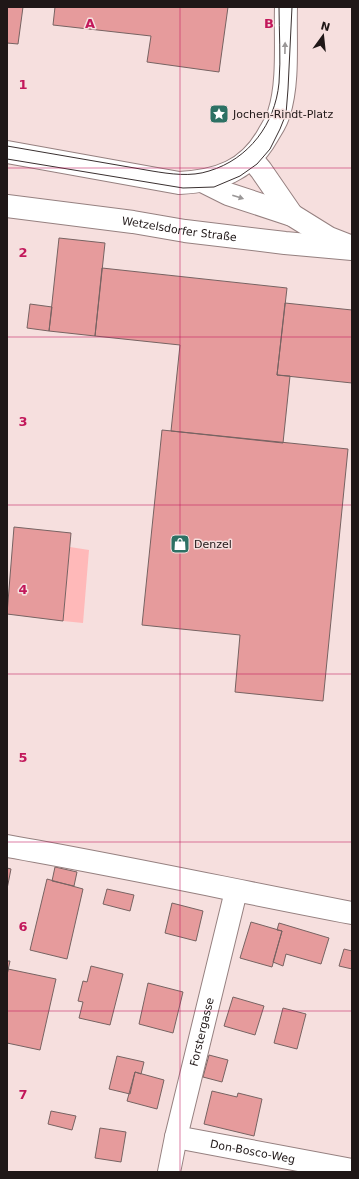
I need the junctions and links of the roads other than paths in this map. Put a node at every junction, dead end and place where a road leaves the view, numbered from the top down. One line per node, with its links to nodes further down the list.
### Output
1 (286, 7): 3 (street, one-way to 1)
2 (7, 152): 4 (street)
3 (251, 158): 4 (street); 6 (street)
4 (202, 181): 6 (street, one-way to 6)
5 (7, 206): 7 (street, Wetzelsdorfer Straße)
6 (292, 215): 7 (street)
7 (352, 248)
8 (7, 846): 9 (street)
9 (236, 891): 10 (street); 11 (street, Forstergasse)
10 (352, 913)
11 (176, 1138): 12 (street, Don-Bosco-Weg); 13 (street, Forstergasse)
12 (352, 1170)
13 (169, 1172)

